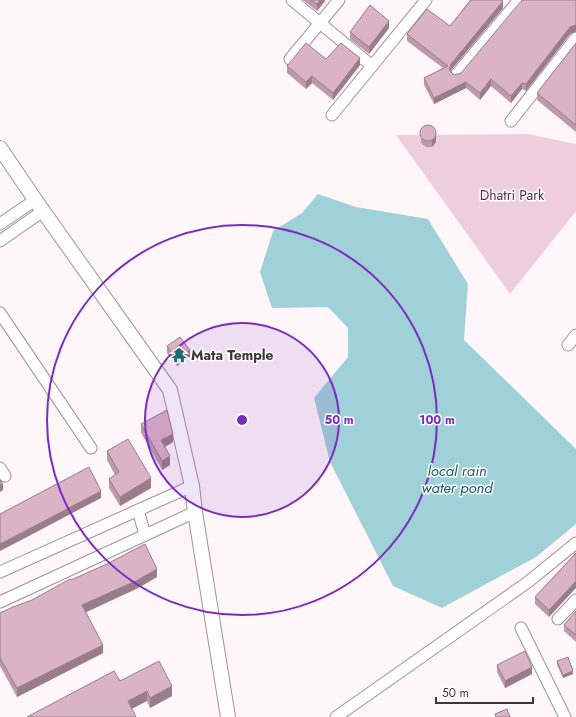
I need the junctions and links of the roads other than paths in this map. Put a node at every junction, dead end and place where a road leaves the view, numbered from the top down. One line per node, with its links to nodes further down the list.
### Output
1 (292, 0): 5 (street)
2 (339, 0): 5 (street)
3 (426, 0): 8 (street)
4 (519, 0): 9 (street)
5 (320, 23): 7 (street); 8 (street)
6 (576, 38): 11 (street)
7 (290, 58)
8 (372, 66): 10 (street)
9 (456, 75)
10 (332, 114)
11 (511, 121)
12 (0, 148): 13 (street)
13 (35, 200): 14 (street); 15 (street)
14 (43, 211): 16 (street); 21 (street)
15 (0, 224)
16 (0, 241)
17 (0, 313): 20 (street)
18 (576, 335): 19 (street)
19 (568, 345)
20 (92, 448)
21 (192, 486): 22 (street); 23 (street)
22 (138, 510): 24 (street); 26 (street)
23 (195, 512): 24 (street); 31 (street)
24 (145, 535): 28 (street)
25 (576, 543): 32 (street)
26 (0, 572)
27 (576, 600): 29 (street)
28 (0, 602)
29 (558, 619)
30 (521, 628): 33 (street)
31 (228, 717)
32 (336, 717)
33 (565, 717)

